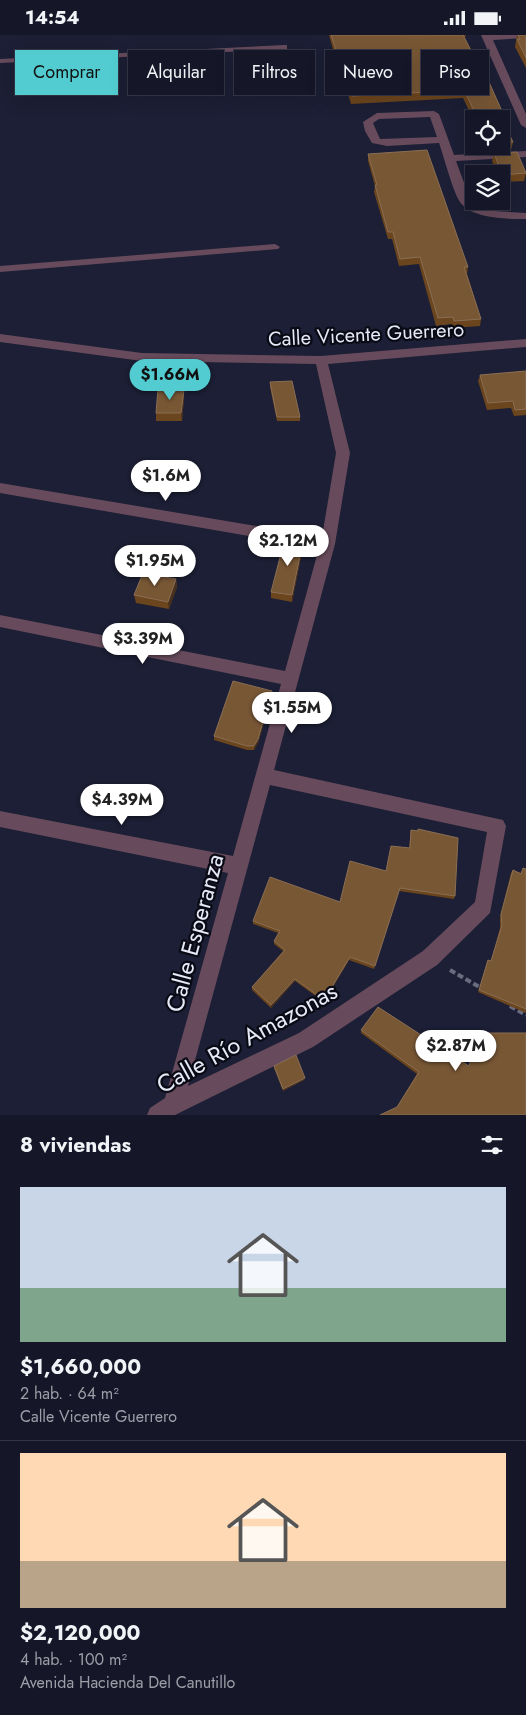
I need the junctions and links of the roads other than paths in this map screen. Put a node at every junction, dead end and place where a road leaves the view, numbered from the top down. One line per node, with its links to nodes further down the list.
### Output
1 (526, 35): 2 (street)
2 (486, 36): 5 (street)
3 (284, 47): 4 (lane)
4 (0, 61)
5 (523, 111): 6 (street)
6 (526, 125)
7 (444, 140): 7 (street); 9 (street)
8 (526, 154): 9 (street)
9 (450, 158): 10 (street)
10 (526, 216)
11 (275, 247): 12 (lane)
12 (0, 269)
13 (0, 338): 15 (street, Calle Vicente Guerrero)
14 (526, 343): 15 (street, Calle Vicente Guerrero)
15 (321, 360): 17 (street, Calle Esperanza)
16 (0, 488): 17 (street)
17 (328, 544): 19 (street, Calle Esperanza)
18 (0, 621): 19 (street)
19 (291, 679): 20 (street, Calle Esperanza)
20 (264, 775): 22 (street, Calle Esperanza); 23 (street, Calle Río Amazonas)
21 (0, 819): 22 (street)
22 (238, 866): 23 (street, Calle Esperanza)
23 (165, 1110)

